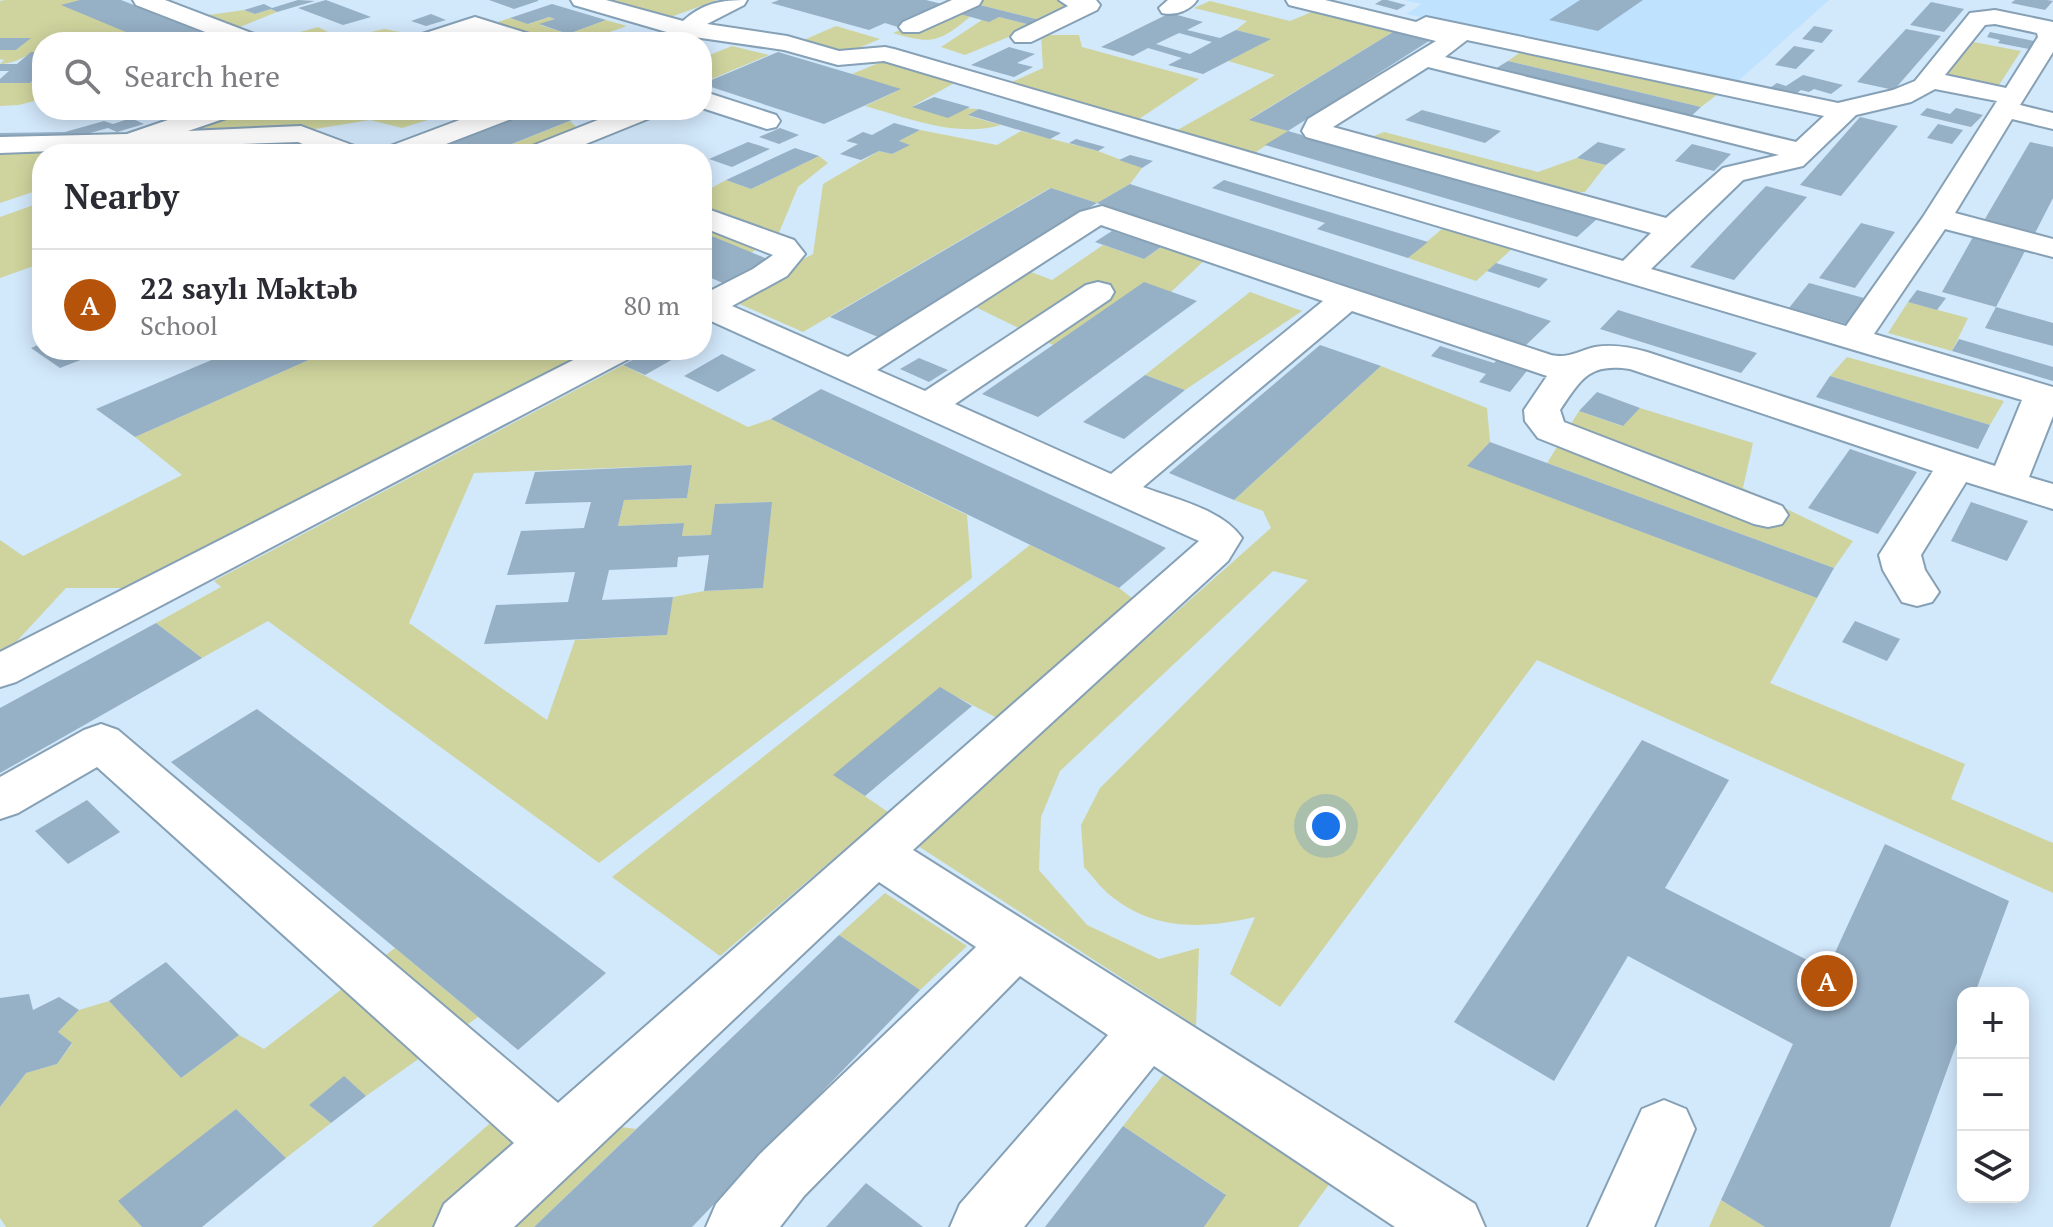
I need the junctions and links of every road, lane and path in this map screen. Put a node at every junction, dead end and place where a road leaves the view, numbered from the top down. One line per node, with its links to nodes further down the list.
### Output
1 (144, 0): 11 (street)
2 (465, 0): 8 (street)
3 (582, 0): 14 (street)
4 (736, 0): 15 (street)
5 (971, 0): 10 (street)
6 (1297, 0): 9 (street)
7 (1086, 2): 16 (street)
8 (475, 24): 12 (street); 13 (street)
9 (1409, 26): 19 (street); 23 (street)
10 (911, 27)
11 (227, 32)
12 (451, 32)
13 (499, 32)
14 (673, 32)
15 (686, 32)
16 (1023, 37)
17 (712, 38): 41 (street)
18 (2053, 40): 20 (street); 22 (street)
19 (1424, 59): 36 (street); 39 (street)
20 (1930, 80): 22 (street); 23 (street)
21 (712, 102): 27 (street)
22 (2010, 104): 28 (street); 37 (street)
23 (1842, 112): 36 (street)
24 (194, 120): 29 (street)
25 (484, 120): 33 (street)
26 (621, 120): 34 (street)
27 (767, 121)
28 (2053, 121)
29 (130, 142): 31 (street); 32 (street)
30 (32, 144): 35 (street)
31 (43, 144)
32 (326, 144)
33 (421, 144)
34 (563, 144)
35 (0, 145)
36 (1801, 152): 39 (street)
37 (1937, 218): 40 (street); 46 (street)
38 (712, 220): 44 (street)
39 (1672, 229): 41 (street)
40 (2053, 248)
41 (1629, 274): 46 (street)
42 (1098, 292): 51 (street)
43 (1347, 298): 48 (street); 49 (street); 54 (street)
44 (712, 302)
45 (712, 310): 49 (street)
46 (1854, 339): 50 (street)
47 (601, 360): 58 (street)
48 (1569, 370): 52 (street); 56 (street)
49 (851, 371): 51 (street)
50 (2048, 397): 53 (street)
51 (928, 406): 54 (street)
52 (1956, 466): 53 (street); 57 (street)
53 (2007, 483): 55 (street)
54 (1115, 490): 60 (street)
55 (2053, 497)
56 (1768, 515)
57 (1917, 592)
58 (0, 671)
59 (0, 800): 64 (street)
60 (876, 853): 61 (street); 64 (street)
61 (1018, 945): 62 (street); 66 (street)
62 (1148, 1030): 67 (street); 68 (street)
63 (1664, 1129): 69 (street)
64 (559, 1143): 65 (street)
65 (467, 1227)
66 (739, 1227)
67 (983, 1227)
68 (1452, 1227)
69 (1621, 1227)

